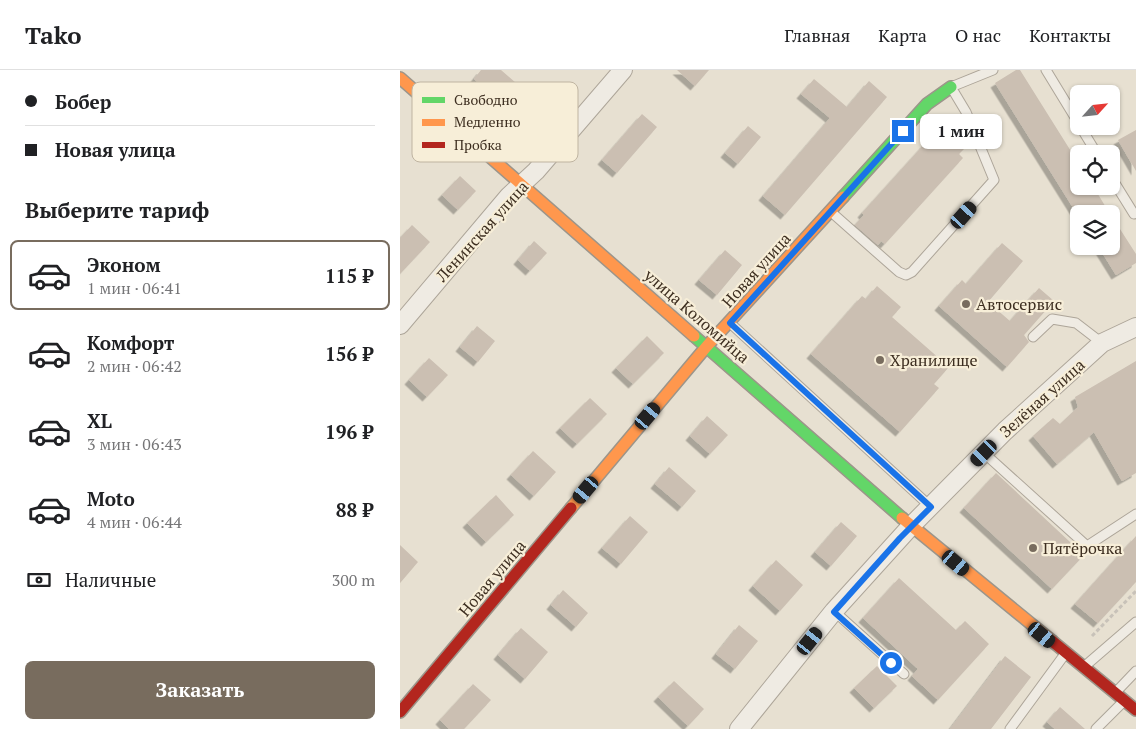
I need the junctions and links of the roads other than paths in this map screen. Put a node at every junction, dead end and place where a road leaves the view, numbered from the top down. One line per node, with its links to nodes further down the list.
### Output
1 (623, 70): 8 (street, Ленинская улица)
2 (993, 70): 5 (lane)
3 (1046, 70): 7 (lane)
4 (400, 78): 6 (main road, улица Коломийца)
5 (951, 87): 13 (main road, Новая улица); 13 (lane)
6 (412, 89)
7 (1070, 110)
8 (578, 122)
9 (495, 162): 11 (main road, улица Коломийца)
10 (544, 162): 11 (street, Ленинская улица)
11 (521, 185): 16 (street, Ленинская улица); 20 (main road, улица Коломийца)
12 (1120, 191): 14 (lane)
13 (830, 212): 15 (main road, Новая улица)
14 (1135, 215)
15 (730, 323): 20 (main road, Новая улица); 22 (lane)
16 (400, 325)
17 (1136, 326): 19 (street, Зелёная улица)
18 (1033, 337): 19 (lane)
19 (1102, 343): 21 (street, Зелёная улица)
20 (708, 346): 24 (main road, улица Коломийца); 34 (main road, Новая улица)
21 (984, 453): 22 (street, Зелёная улица); 23 (lane)
22 (931, 507): 24 (street, Зелёная улица)
23 (1136, 514)
24 (911, 526): 25 (street, Зелёная улица); 27 (main road, улица Коломийца)
25 (834, 612): 30 (lane); 35 (street, Зелёная улица)
26 (1136, 622): 28 (lane)
27 (1065, 654): 28 (main road, улица Коломийца); 36 (lane)
28 (1083, 668): 31 (main road, улица Коломийца)
29 (1136, 671): 31 (lane)
30 (904, 674)
31 (1115, 693): 32 (main road, улица Коломийца)
32 (1124, 700): 33 (main road, улица Коломийца); 37 (lane)
33 (1136, 710)
34 (400, 712)
35 (739, 729)
36 (1010, 729)
37 (1096, 729)

